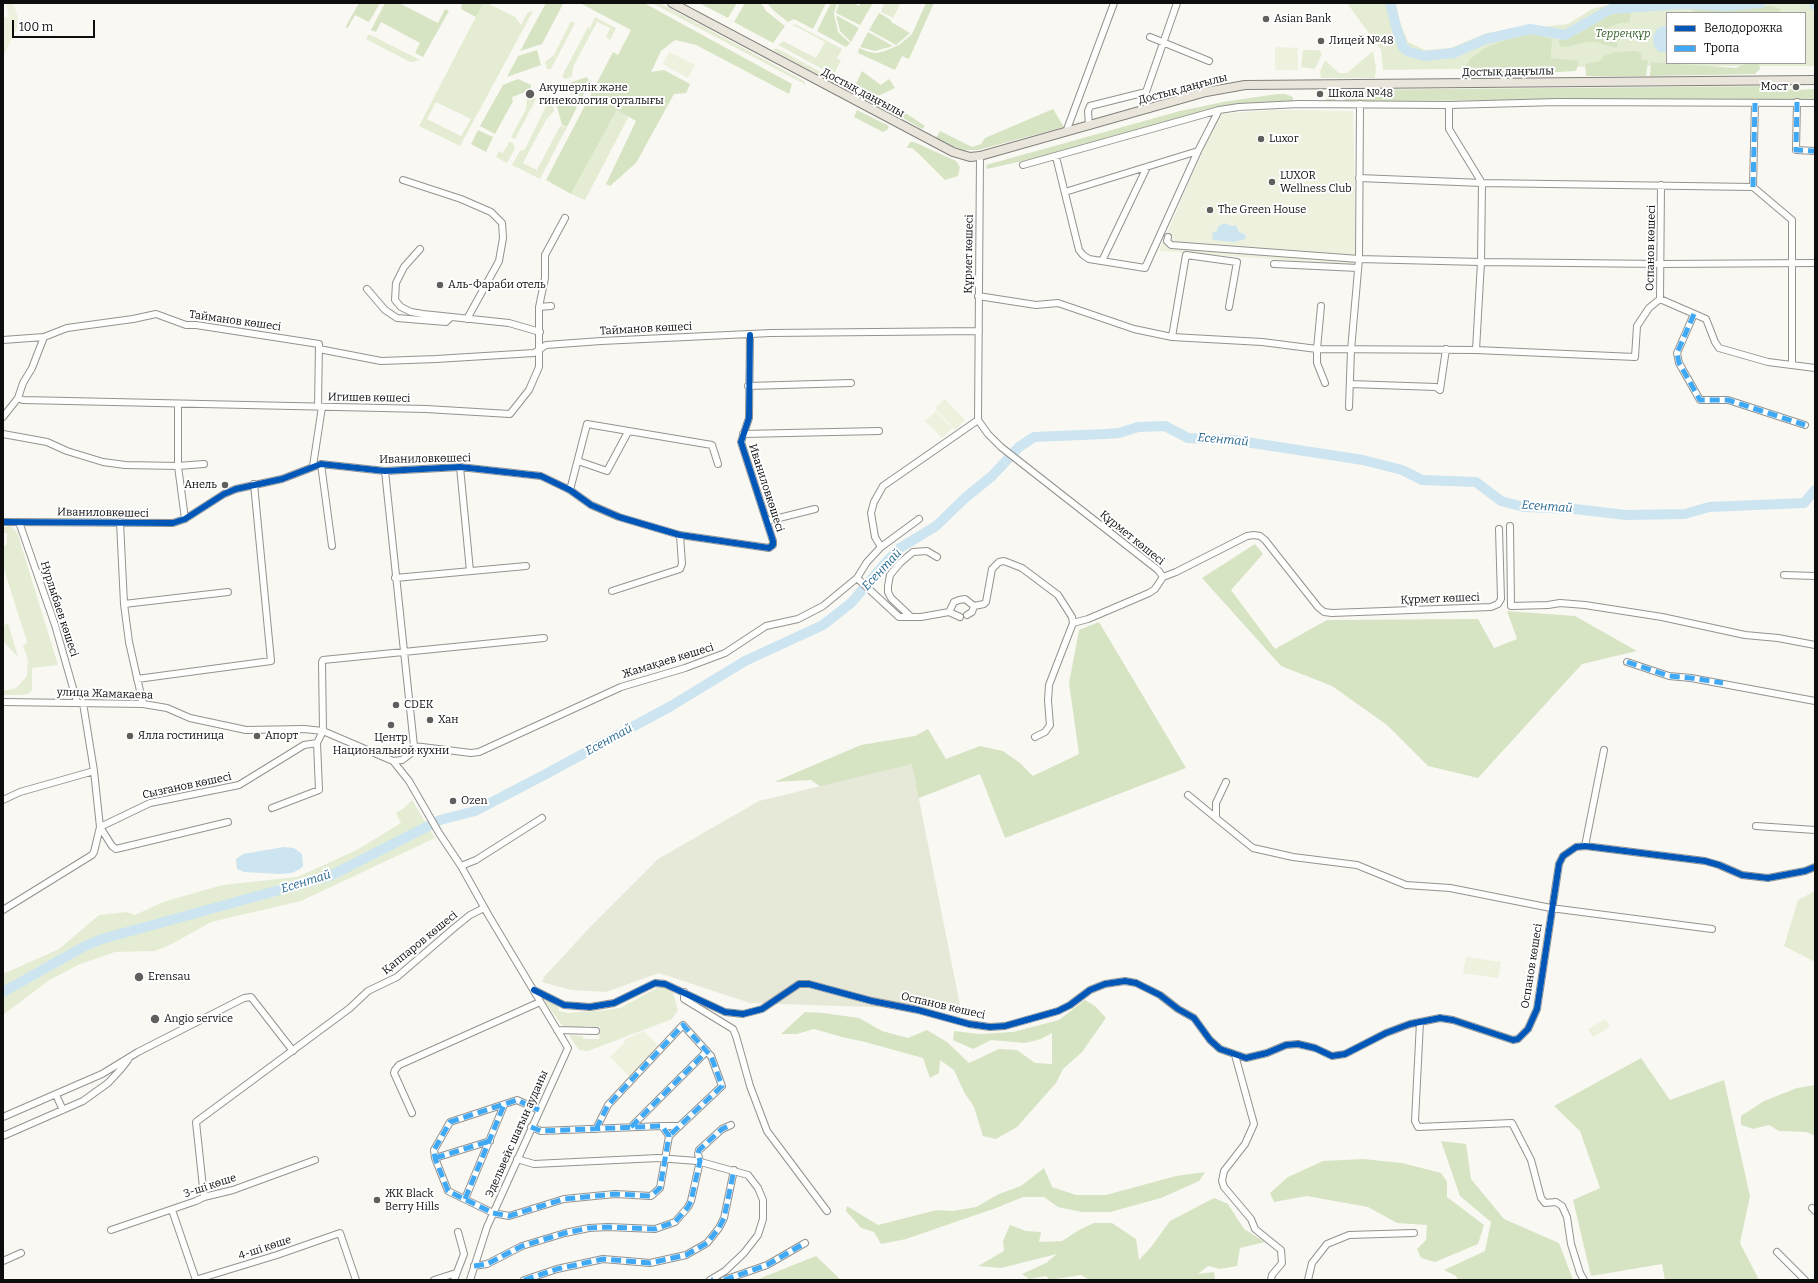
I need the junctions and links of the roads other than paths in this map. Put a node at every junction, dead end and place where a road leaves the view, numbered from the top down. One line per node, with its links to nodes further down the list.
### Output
1 (672, 3): 20 (main road, Достық даңғылы)
2 (1114, 3): 17 (street)
3 (1177, 3): 5 (street)
4 (1150, 37): 5 (street)
5 (1164, 43): 6 (street); 8 (street)
6 (1209, 61)
7 (1815, 80): 14 (main road, Достық даңғылы)
8 (1146, 92): 14 (street); 16 (street)
9 (1797, 102): 10 (street); 11 (street); 19 (street)
10 (1755, 103): 13 (street); 28 (street)
11 (1815, 103)
12 (1360, 104): 13 (street); 15 (street); 24 (street)
13 (1448, 104): 26 (street)
14 (1149, 109): 16 (main road, Достық даңғылы)
15 (1219, 110): 18 (street); 21 (street)
16 (1090, 126): 17 (main road, Достық даңғылы)
17 (1066, 132): 20 (main road, Достық даңғылы)
18 (1198, 151): 23 (street); 34 (street)
19 (1815, 151)
20 (980, 156): 42 (street, Құрмет көшесі)
21 (1056, 157): 22 (street); 29 (street)
22 (1023, 165)
23 (1146, 167): 29 (street); 34 (street)
24 (1359, 178): 26 (street); 33 (street)
25 (403, 180): 50 (street)
26 (1482, 183): 27 (street); 35 (street)
27 (1662, 186): 28 (street); 38 (street, Оспанов көшесі)
28 (1754, 187): 39 (street)
29 (1065, 192): 34 (street)
30 (565, 218): 46 (street, Игишев көшесі)
31 (1168, 237): 33 (street)
32 (420, 249): 49 (street)
33 (1359, 259): 35 (street); 40 (street)
34 (1102, 261)
35 (1481, 262): 38 (street); 62 (street)
36 (1815, 263): 39 (street)
37 (1274, 264): 40 (street)
38 (1661, 264): 39 (street); 43 (street, Оспанов көшесі)
39 (1791, 264): 63 (street)
40 (1358, 268): 61 (street)
41 (367, 289): 49 (street)
42 (978, 296): 51 (street, Құрмет көшесі); 55 (street)
43 (1660, 299): 48 (street, Оспанов көшесі); 62 (street)
44 (551, 306): 46 (street)
45 (1321, 306): 59 (street)
46 (539, 307): 52 (street, Игишев көшесі)
47 (1228, 307): 55 (street)
48 (1694, 314): 63 (street, Оспанов көшесі); 75 (street)
49 (450, 318): 50 (street)
50 (467, 318): 52 (street)
51 (979, 331): 53 (street, Тайманов көшесі); 74 (street, Құрмет көшесі)
52 (540, 332): 58 (street, Игишев көшесі)
53 (750, 335): 58 (street, Тайманов көшесі); 68 (street, Иваниловкөшесі)
54 (44, 337): 56 (street, Тайманов көшесі); 57 (street, Тайманов көшесі); 69 (street)
55 (1172, 337): 59 (street)
56 (3, 340)
57 (319, 349): 58 (street, Тайманов көшесі); 71 (street)
58 (540, 349): 71 (street, Игишев көшесі)
59 (1316, 349): 61 (street); 65 (street)
60 (1446, 349): 61 (street); 62 (street); 67 (street)
61 (1351, 350): 67 (street)
62 (1476, 350)
63 (1792, 365): 64 (street, Оспанов көшесі)
64 (1815, 368)
65 (1325, 382)
66 (850, 383): 68 (street)
67 (1350, 384): 72 (street)
68 (748, 386): 79 (street, Иваниловкөшесі)
69 (18, 398): 70 (street, Игишев көшесі); 73 (street)
70 (178, 404): 71 (street, Игишев көшесі); 84 (street)
71 (320, 407): 85 (street)
72 (1349, 407)
73 (3, 417)
74 (978, 420): 101 (street); 106 (street, Құрмет көшесі)
75 (1804, 424)
76 (879, 431): 79 (street)
77 (628, 432): 80 (street); 80 (street); 83 (street)
78 (3, 434): 84 (street)
79 (743, 434): 93 (street, Иваниловкөшесі)
80 (578, 460): 89 (street)
81 (204, 464): 84 (street)
82 (320, 464): 85 (street, Иваниловкөшесі); 87 (street, Иваниловкөшесі); 100 (street)
83 (718, 464)
84 (178, 466): 91 (street)
85 (313, 466): 88 (street, Иваниловкөшесі)
86 (460, 467): 87 (street, Иваниловкөшесі); 89 (street, Иваниловкөшесі); 104 (street)
87 (385, 471): 108 (street)
88 (254, 484): 91 (street, Иваниловкөшесі); 123 (street)
89 (570, 490): 99 (street, Иваниловкөшесі)
90 (815, 509): 93 (street)
91 (185, 519): 96 (street, Иваниловкөшесі)
92 (919, 519): 101 (street, Жамақаев көшесі)
93 (767, 521): 99 (street, Иваниловкөшесі)
94 (3, 522): 95 (street, Иваниловкөшесі)
95 (19, 522): 96 (street, Иваниловкөшесі); 126 (street, Нурлыбаев көшесі)
96 (120, 522): 112 (street, Иваниловкөшесі)
97 (1510, 526): 120 (street)
98 (1499, 528): 106 (street, Құрмет көшесі)
99 (680, 535): 111 (street)
100 (332, 546)
101 (881, 547): 109 (street, Жамақаев көшесі)
102 (937, 557): 116 (street)
103 (526, 566): 104 (street)
104 (470, 571): 108 (street)
105 (1784, 575): 107 (street)
106 (1163, 576): 118 (street)
107 (1815, 576)
108 (395, 578): 121 (street)
109 (857, 578): 116 (street); 131 (street, Жамақаев көшесі)
110 (228, 592): 112 (street)
111 (612, 592)
112 (124, 604): 123 (street, Иваниловкөшесі)
113 (974, 606): 114 (street); 115 (street); 118 (street)
114 (950, 612): 116 (street); 117 (street)
115 (967, 615)
116 (910, 616)
117 (960, 617)
118 (1073, 623): 129 (street)
119 (544, 638): 121 (street)
120 (1815, 645)
121 (405, 652): 128 (street); 131 (street)
122 (1627, 662): 124 (street)
123 (137, 679): 127 (street, Иваниловкөшесі)
124 (1815, 701)
125 (3, 702): 126 (street, улица Жамакаева)
126 (80, 702): 127 (street, улица Жамакаева); 134 (street, Нурлыбаев көшесі)
127 (143, 704): 128 (street, улица Жамакаева)
128 (323, 731): 130 (street); 133 (street)
129 (1035, 737)
130 (318, 743): 138 (street); 143 (street, Сызғанов көшесі)
131 (414, 746): 133 (street)
132 (1604, 750): 145 (street)
133 (393, 761): 146 (street)
134 (94, 771): 137 (street); 143 (street, Нурлыбаев көшесі)
135 (1226, 782): 140 (street)
136 (1188, 795): 140 (street)
137 (3, 800)
138 (272, 808)
139 (542, 818): 146 (street)
140 (1216, 818): 149 (street)
141 (228, 822): 143 (street)
142 (1756, 826): 144 (street)
143 (100, 828): 150 (street)
144 (1815, 830)
145 (1586, 846): 147 (street, Оспанов көшесі); 149 (street, Оспанов көшесі)
146 (461, 866): 148 (street)
147 (1815, 867)
148 (484, 908): 152 (street); 158 (street, Қаппаров көшесі)
149 (1551, 908): 151 (street); 155 (street, Оспанов көшесі)
150 (3, 910)
151 (1712, 929)
152 (534, 990): 153 (street, Оспанов көшесі); 154 (street)
153 (684, 992): 160 (street, Оспанов көшесі); 186 (street)
154 (540, 1002): 156 (street, Эдельвейс шағын ауданы); 166 (street)
155 (1420, 1022): 160 (street, Оспанов көшесі); 207 (street)
156 (557, 1030): 157 (street); 165 (street, Эдельвейс шағын ауданы)
157 (596, 1032)
158 (293, 1051): 161 (street); 183 (street, Қаппаров көшесі)
159 (707, 1051): 169 (street); 172 (street); 173 (street)
160 (1235, 1055): 205 (street)
161 (130, 1057): 162 (street); 164 (street)
162 (56, 1095): 164 (street); 167 (street)
163 (504, 1105): 165 (street); 176 (street); 177 (street)
164 (63, 1110): 174 (street)
165 (539, 1110): 171 (street, Эдельвейс шағын ауданы)
166 (412, 1113)
167 (3, 1117)
168 (662, 1126): 169 (street); 172 (street); 175 (street)
169 (679, 1126): 175 (street)
170 (731, 1126): 181 (street)
171 (531, 1127): 173 (street); 179 (street, Эдельвейс шағын ауданы)
172 (630, 1127): 173 (street)
173 (596, 1129)
174 (3, 1136)
175 (669, 1136): 178 (street)
176 (490, 1141): 177 (street); 184 (street)
177 (436, 1158): 184 (street)
178 (665, 1158): 179 (street); 181 (street); 187 (street)
179 (517, 1159): 187 (street, Эдельвейс шағын ауданы)
180 (314, 1160): 183 (street, 3-ші көше)
181 (700, 1161): 182 (street); 195 (street)
182 (734, 1170): 202 (street); 203 (street)
183 (204, 1196): 185 (street, 3-ші көше)
184 (465, 1199): 187 (street)
185 (172, 1210): 188 (street, 3-ші көше); 197 (street)
186 (828, 1211)
187 (493, 1213): 195 (street, Эдельвейс шағын ауданы)
188 (112, 1230)
189 (458, 1232): 196 (street)
190 (1414, 1233): 206 (street)
191 (805, 1243): 204 (street)
192 (1777, 1252): 208 (street)
193 (21, 1253): 194 (street)
194 (3, 1261)
195 (474, 1266): 201 (street, Эдельвейс шағын ауданы)
196 (456, 1273): 199 (street); 200 (street)
197 (196, 1280): 198 (street, 4-ші көше)
198 (356, 1280)
199 (434, 1280)
200 (454, 1280)
201 (470, 1280)
202 (524, 1280)
203 (711, 1280)
204 (724, 1280)
205 (1271, 1280)
206 (1308, 1280)
207 (1584, 1280)
208 (1805, 1280)

